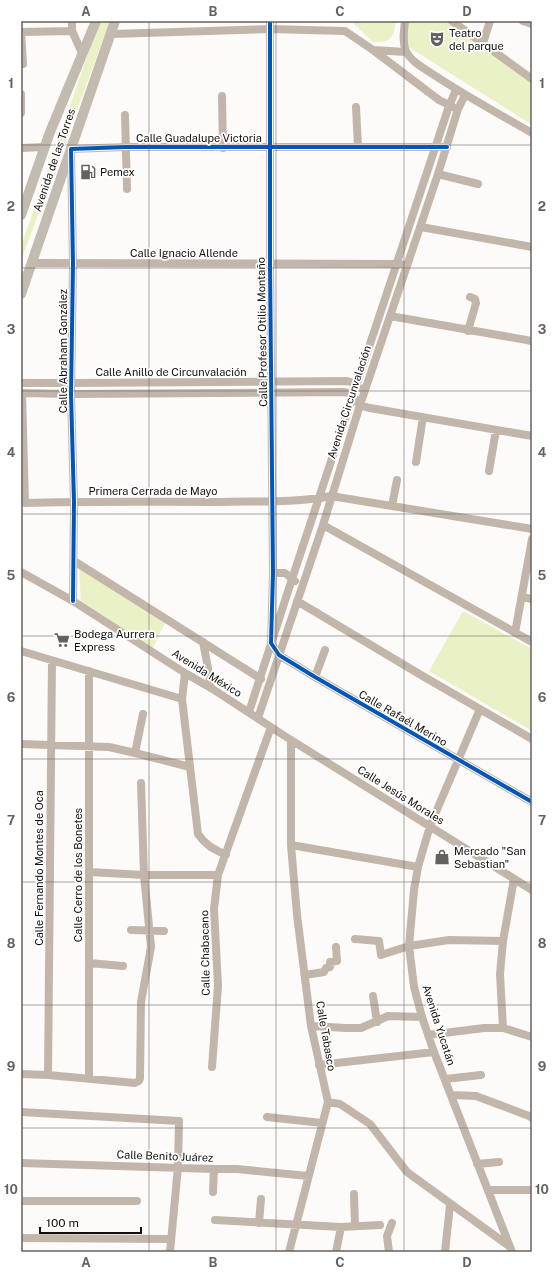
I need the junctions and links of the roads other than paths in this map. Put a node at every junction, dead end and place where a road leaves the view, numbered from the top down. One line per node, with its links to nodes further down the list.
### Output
1 (72, 21): 10 (street)
2 (96, 21): 16 (main road, Avenida de las Torres)
3 (115, 21): 12 (main road)
4 (406, 21): 15 (street)
5 (452, 21): 13 (street)
6 (490, 21): 13 (street)
7 (523, 21): 8 (street)
8 (532, 24)
9 (270, 25): 12 (street); 14 (street); 36 (street, Calle Profesor Otilio Montaño)
10 (72, 31): 11 (street); 16 (street)
11 (21, 32): 17 (street)
12 (110, 34): 37 (main road, Avenida de las Torres)
13 (483, 43): 18 (street)
14 (373, 50): 15 (street); 23 (street)
15 (406, 52): 19 (street)
16 (82, 53): 29 (main road, Avenida de las Torres)
17 (23, 64)
18 (532, 79)
19 (456, 90): 21 (street); 23 (street, Avenida Circunvalación)
20 (21, 94): 26 (street)
21 (465, 94): 25 (street, Avenida Circunvalación); 28 (street)
22 (222, 96): 35 (street)
23 (449, 106): 25 (street); 32 (street, Avenida Circunvalación)
24 (356, 107): 31 (street)
25 (458, 109): 33 (street, Avenida Circunvalación)
26 (21, 113)
27 (125, 115): 30 (street)
28 (532, 133)
29 (44, 147): 34 (street); 43 (main road, Avenida de las Torres)
30 (126, 147): 35 (street, Calle Guadalupe Victoria); 37 (street, Calle Guadalupe Victoria); 40 (street)
31 (358, 147): 32 (street, Calle Guadalupe Victoria); 36 (street, Calle Guadalupe Victoria)
32 (435, 147): 33 (street, Calle Guadalupe Victoria); 41 (street, Avenida Circunvalación)
33 (447, 147): 38 (street, Avenida Circunvalación)
34 (21, 148)
35 (223, 148): 36 (street, Calle Guadalupe Victoria)
36 (270, 148): 48 (street, Calle Profesor Otilio Montaño)
37 (71, 149): 46 (main road, Avenida de las Torres); 47 (street, Calle Abraham González)
38 (438, 174): 39 (street); 42 (street, Avenida Circunvalación)
39 (478, 184)
40 (127, 189)
41 (418, 202): 42 (street); 49 (street, Avenida Circunvalación)
42 (428, 204): 44 (street, Avenida Circunvalación)
43 (21, 215)
44 (421, 227): 45 (street); 50 (street, Avenida Circunvalación)
45 (532, 247)
46 (32, 264): 47 (street, Calle Ignacio Allende); 51 (main road, Avenida de las Torres)
47 (73, 264): 48 (street, Calle Ignacio Allende); 58 (street, Calle Abraham González)
48 (270, 264): 49 (street, Calle Ignacio Allende); 56 (street, Calle Profesor Otilio Montaño)
49 (396, 264): 50 (street, Calle Ignacio Allende); 59 (street, Avenida Circunvalación)
50 (408, 264): 53 (street, Avenida Circunvalación)
51 (21, 294)
52 (470, 297): 54 (street)
53 (390, 316): 54 (street); 62 (street, Avenida Circunvalación)
54 (468, 331): 55 (street)
55 (532, 341)
56 (272, 382): 58 (street, Calle Anillo de Circunvalación); 59 (street, Calle Anillo de Circunvalación); 60 (street, Calle Profesor Otilio Montaño)
57 (21, 383): 58 (street, Calle Anillo de Circunvalación)
58 (72, 384): 63 (street, Calle Abraham González)
59 (357, 385): 62 (street); 64 (street, Avenida Circunvalación)
60 (272, 392): 63 (street, Calle Anillo de Circunvalación); 64 (street, Calle Anillo de Circunvalación); 74 (street, Calle Profesor Otilio Montaño)
61 (21, 393): 63 (street, Calle Anillo de Circunvalación); 75 (street, Primera Cerrada de Mayo)
62 (364, 393): 65 (street, Avenida Circunvalación)
63 (72, 394): 75 (street, Calle Abraham González)
64 (353, 395): 65 (street); 73 (street, Avenida Circunvalación)
65 (360, 405): 66 (street); 72 (street, Avenida Circunvalación)
66 (423, 417): 67 (street); 69 (street)
67 (496, 430): 68 (street); 70 (street)
68 (532, 436)
69 (416, 462)
70 (489, 472)
71 (397, 480): 76 (street)
72 (331, 496): 73 (street, Primera Cerrada de Mayo); 76 (street, Primera Cerrada de Mayo); 77 (street, Avenida Circunvalación)
73 (319, 498): 74 (street, Primera Cerrada de Mayo); 83 (street, Avenida Circunvalación)
74 (273, 501): 75 (street, Primera Cerrada de Mayo); 82 (street, Calle Profesor Otilio Montaño)
75 (74, 502): 80 (street, Calle Abraham González)
76 (392, 506): 78 (street, Primera Cerrada de Mayo)
77 (323, 525): 84 (street, Avenida Circunvalación); 89 (street)
78 (532, 529)
79 (532, 540): 85 (street)
80 (74, 561): 87 (street, Calle Abraham González); 90 (street)
81 (21, 572): 87 (street, Avenida México)
82 (273, 573): 83 (street); 92 (street, Calle Profesor Otilio Montaño)
83 (292, 579): 84 (street); 92 (street, Avenida Circunvalación)
84 (302, 586): 88 (street, Avenida Circunvalación)
85 (522, 597): 86 (street); 89 (street)
86 (532, 599)
87 (74, 601): 98 (street, Avenida México)
88 (297, 601): 95 (street, Avenida Circunvalación); 103 (street)
89 (515, 633): 91 (street)
90 (202, 642): 100 (street); 101 (street)
91 (532, 642)
92 (271, 643): 95 (street, Calle Rafaél Merino); 100 (street, Avenida Circunvalación)
93 (21, 650): 96 (street)
94 (325, 650): 99 (street)
95 (279, 655): 99 (street, Calle Rafaél Merino); 106 (street, Avenida Circunvalación)
96 (52, 660): 97 (street); 111 (street, Calle Fernando Montes de Oca)
97 (89, 671): 102 (street); 112 (street, Calle Cerro de los Bonetes)
98 (185, 673): 101 (street, Avenida México); 102 (street)
99 (315, 678): 114 (street, Calle Rafaél Merino)
100 (261, 679): 104 (street, Avenida Circunvalación)
101 (211, 688): 104 (street, Avenida México)
102 (182, 699): 115 (street)
103 (480, 709): 108 (street); 114 (street, Avenida Yucatán)
104 (249, 712): 106 (street, Avenida México)
105 (143, 714): 113 (street)
106 (258, 718): 107 (street, Calle Jesús Morales)
107 (271, 727): 109 (street, Calle Jesús Morales); 120 (street, Calle Chabacano)
108 (532, 739)
109 (290, 740): 118 (street, Calle Jesús Morales); 119 (street, Calle Tabasco)
110 (21, 744): 111 (street)
111 (51, 745): 112 (street); 148 (street, Calle Fernando Montes de Oca)
112 (88, 745): 113 (street); 122 (street, Calle Cerro de los Bonetes)
113 (135, 753): 115 (street)
114 (458, 759): 117 (street, Calle Rafaél Merino); 118 (street, Avenida Yucatán)
115 (190, 767): 120 (street)
116 (140, 783): 123 (street)
117 (531, 798)
118 (430, 826): 121 (street, Avenida Yucatán); 125 (street, Calle Jesús Morales)
119 (291, 845): 121 (street); 136 (street, Calle Tabasco)
120 (226, 856): 124 (street, Calle Chabacano)
121 (418, 867): 132 (street, Avenida Yucatán)
122 (89, 872): 123 (street); 134 (street, Calle Cerro de los Bonetes)
123 (144, 875): 124 (street); 128 (street)
124 (218, 875): 146 (street, Calle Chabacano)
125 (514, 879): 126 (street, Calle Jesús Morales); 131 (street)
126 (532, 890)
127 (131, 930): 128 (street)
128 (150, 931): 129 (street); 150 (street)
129 (164, 931)
130 (355, 939): 132 (street)
131 (503, 941): 132 (street); 141 (street)
132 (409, 946): 138 (street, Avenida Yucatán)
133 (336, 948): 136 (street)
134 (89, 963): 135 (street); 150 (street, Calle Cerro de los Bonetes)
135 (123, 966)
136 (305, 975): 140 (street, Calle Tabasco)
137 (374, 996): 139 (street)
138 (422, 1016): 139 (street); 142 (street, Avenida Yucatán)
139 (377, 1022): 140 (street)
140 (311, 1026): 145 (street, Calle Tabasco)
141 (503, 1028): 142 (street); 143 (street)
142 (428, 1035): 144 (street, Avenida Yucatán)
143 (532, 1037)
144 (434, 1052): 145 (street); 151 (street, Avenida Yucatán)
145 (319, 1065): 153 (street, Calle Tabasco)
146 (212, 1067)
147 (21, 1074): 148 (street)
148 (48, 1075): 150 (street)
149 (482, 1075): 151 (street)
150 (89, 1078)
151 (445, 1079): 152 (street, Avenida Yucatán)
152 (451, 1095): 156 (street); 160 (street, Avenida Yucatán)
153 (328, 1102): 157 (street); 171 (street)
154 (21, 1112): 161 (street)
155 (267, 1117): 157 (street)
156 (532, 1118)
157 (322, 1123): 163 (street)
158 (499, 1162): 160 (street)
159 (21, 1163): 161 (street, Calle Benito Juárez)
160 (477, 1164): 164 (street, Avenida Yucatán)
161 (178, 1167): 162 (street, Calle Benito Juárez); 180 (street)
162 (214, 1169): 163 (street, Calle Benito Juárez); 166 (street)
163 (308, 1176): 175 (street)
164 (488, 1190): 165 (street); 181 (street, Avenida Yucatán)
165 (532, 1190)
166 (213, 1192)
167 (354, 1194): 177 (street)
168 (261, 1199): 173 (street)
169 (21, 1201): 170 (street)
170 (137, 1201)
171 (450, 1204): 181 (street); 186 (street)
172 (215, 1220): 173 (street)
173 (259, 1223): 175 (street)
174 (392, 1223): 185 (street)
175 (296, 1225): 178 (street); 183 (street)
176 (380, 1225): 177 (street)
177 (355, 1226): 178 (street)
178 (341, 1227): 184 (street)
179 (21, 1238): 180 (street)
180 (170, 1239): 182 (street)
181 (510, 1249)
182 (170, 1252)
183 (289, 1252)
184 (336, 1252)
185 (389, 1252)
186 (445, 1252)

